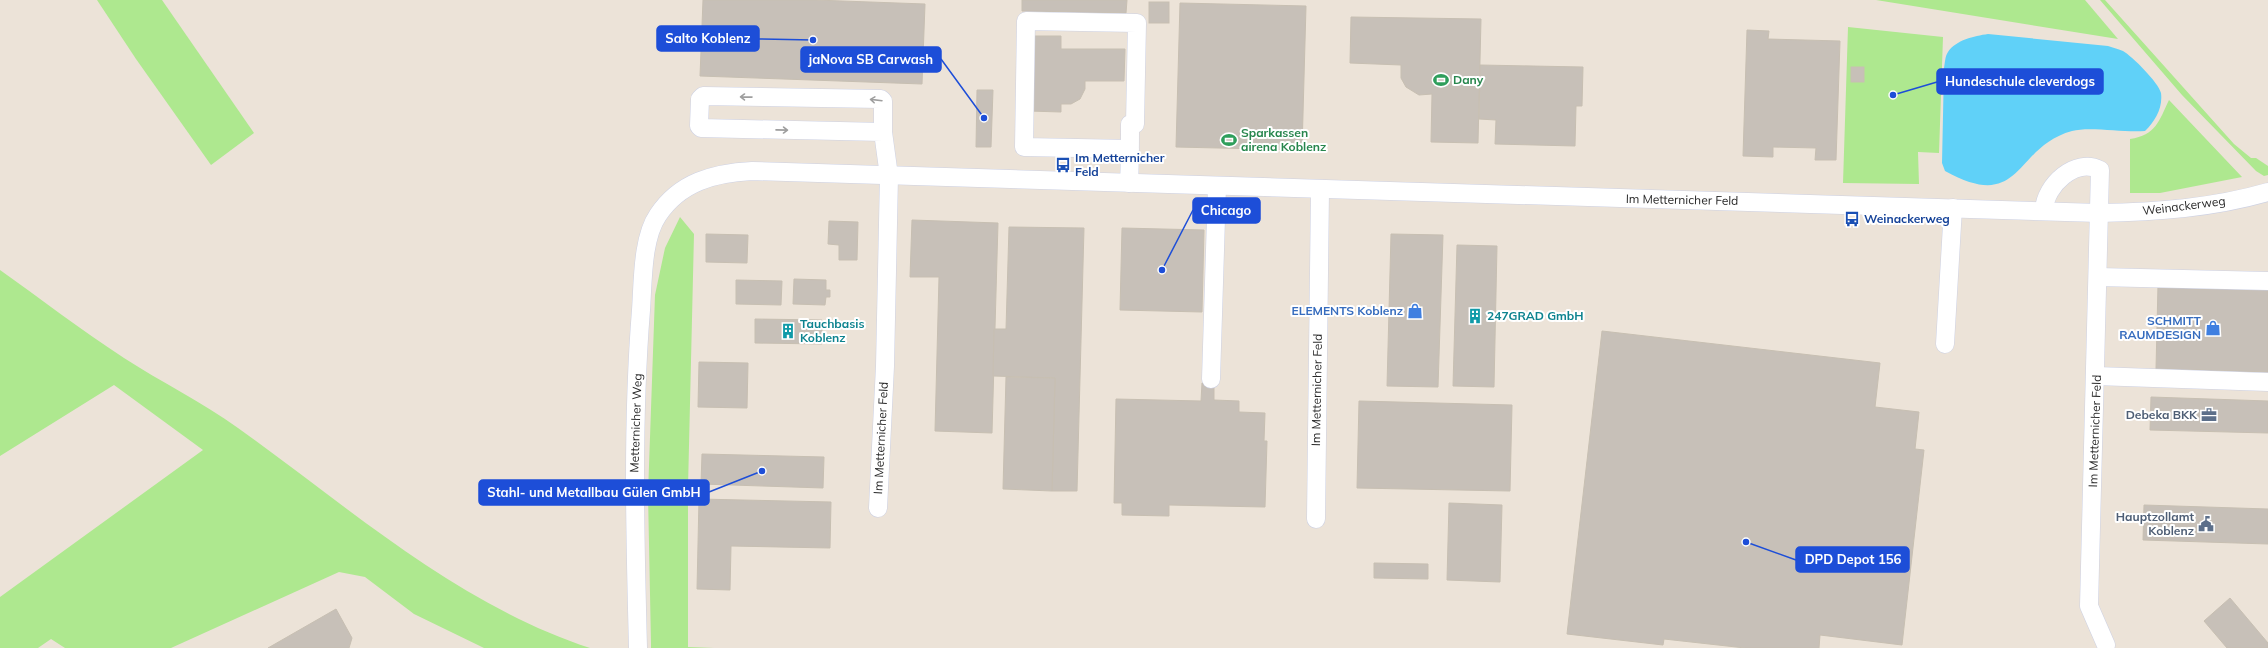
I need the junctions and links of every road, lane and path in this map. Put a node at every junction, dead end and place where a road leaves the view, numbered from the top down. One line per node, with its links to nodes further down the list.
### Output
1 (882, 132): 1 (street, one-way to 1); 3 (street)
2 (1130, 149): 2 (street); 4 (street)
3 (889, 176): 4 (street, Im Metternicher Feld); 8 (street, Im Metternicher Feld); 18 (street, Im Metternicher Feld)
4 (1129, 183): 5 (street, Im Metternicher Feld)
5 (1217, 186): 6 (street, Im Metternicher Feld); 16 (street)
6 (1320, 190): 9 (street, Im Metternicher Feld); 19 (street, Im Metternicher Feld)
7 (2268, 192): 11 (street, Weinackerweg)
8 (666, 204): 21 (street, Metternicher Weg)
9 (1953, 208): 10 (street, Im Metternicher Feld); 14 (street)
10 (2044, 210): 11 (street, Im Metternicher Feld); 11 (street, Im Metternicher Feld)
11 (2099, 213): 12 (street, Im Metternicher Feld)
12 (2098, 277): 13 (street); 15 (street, Im Metternicher Feld)
13 (2268, 281)
14 (1946, 344)
15 (2096, 376): 17 (street); 20 (street, Im Metternicher Feld)
16 (1211, 379)
17 (2268, 382)
18 (878, 508)
19 (1316, 519)
20 (2106, 645)
21 (638, 648)

